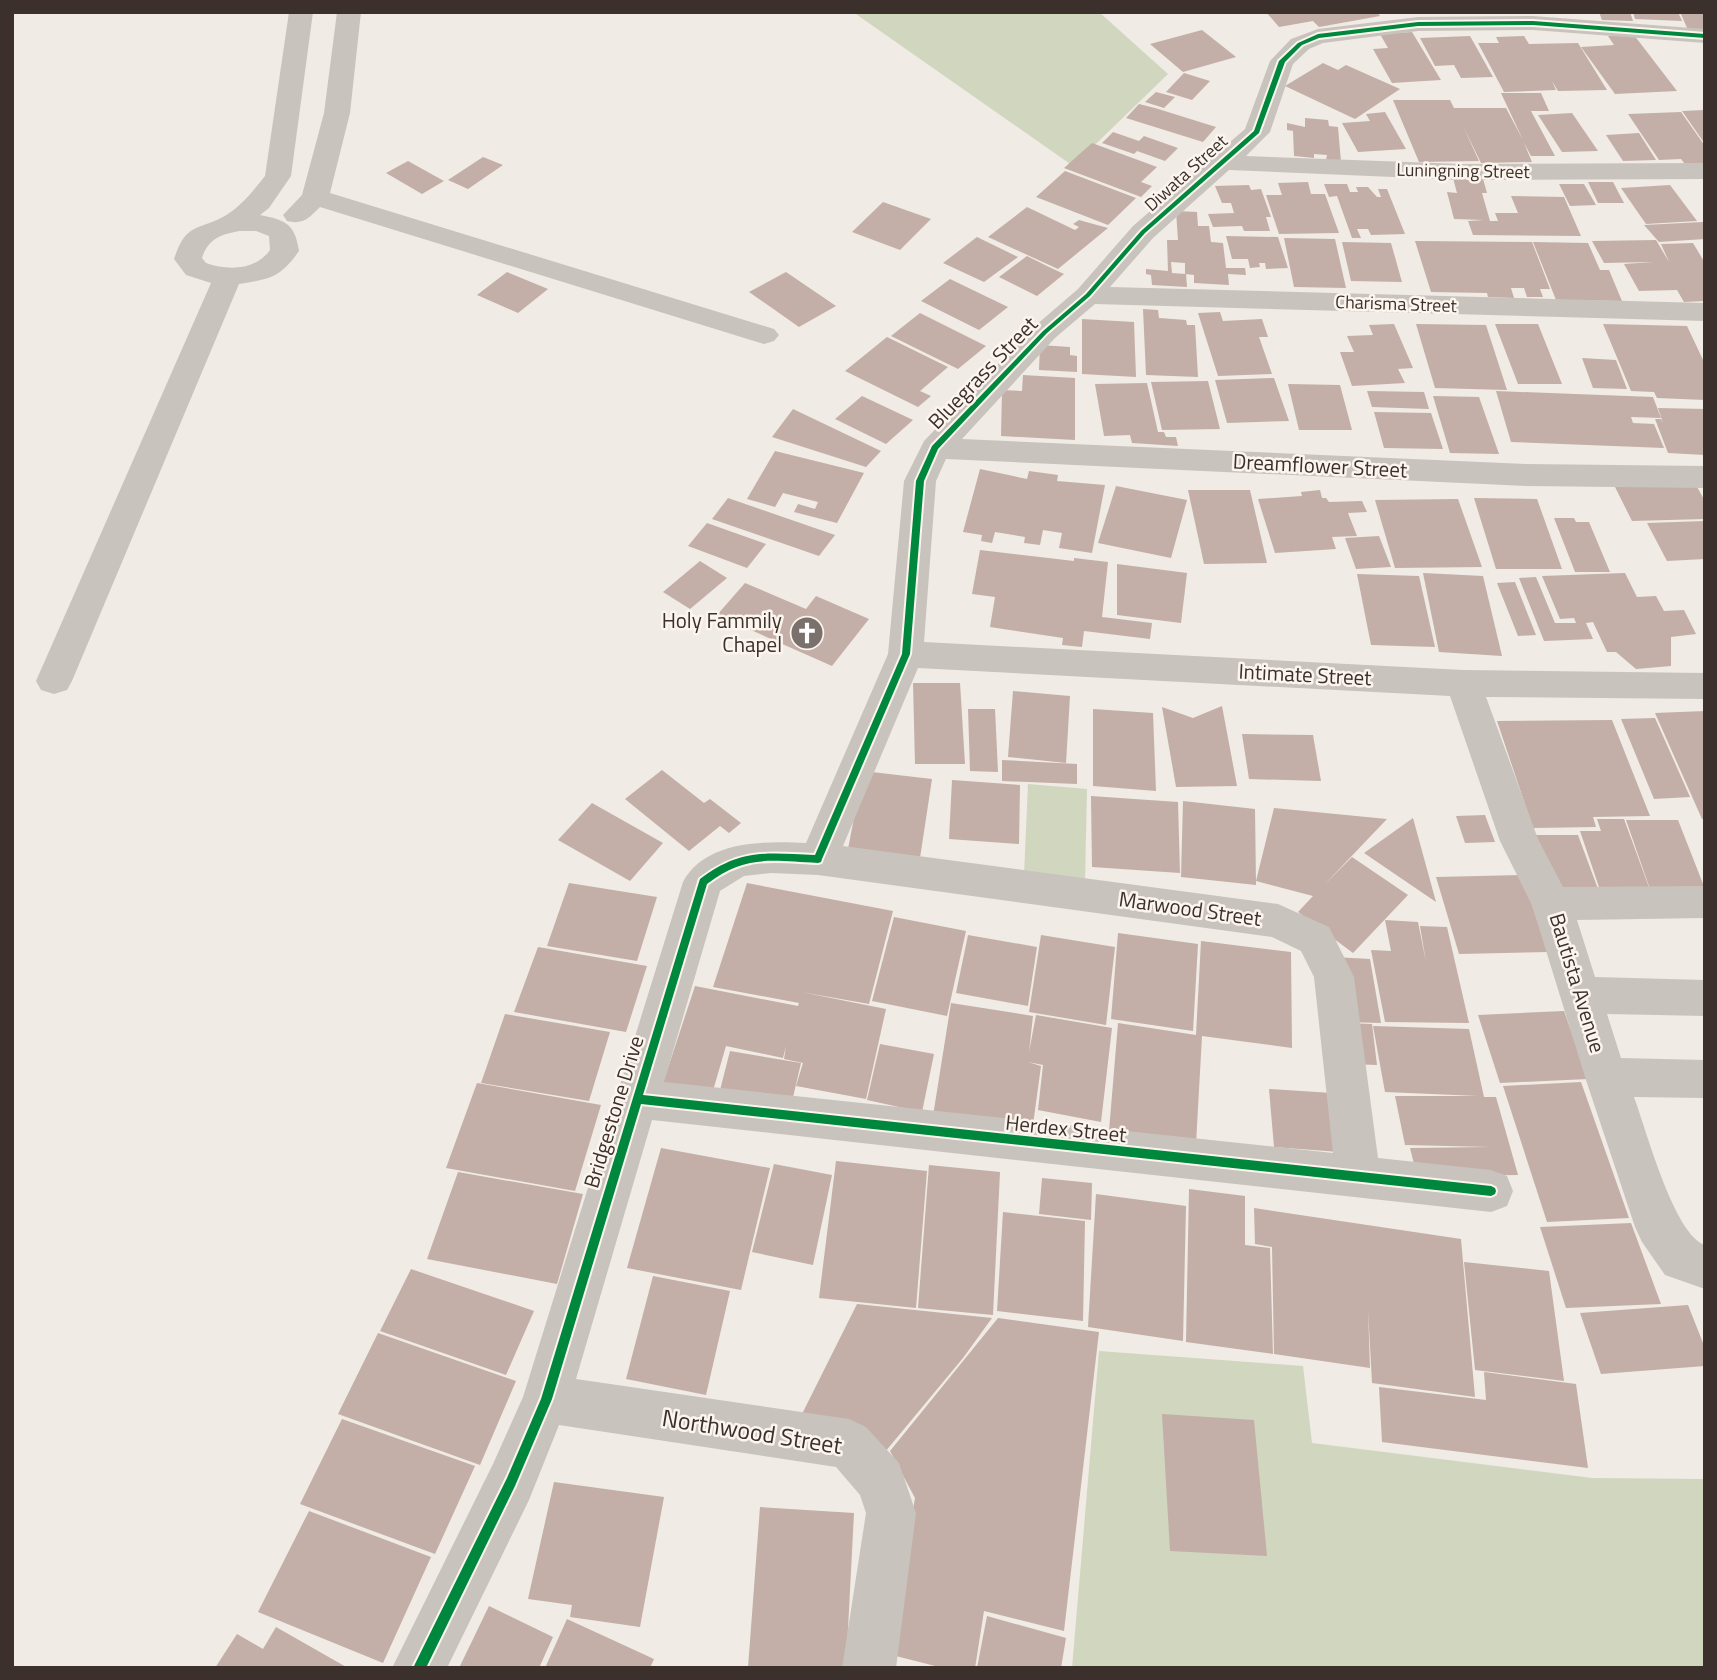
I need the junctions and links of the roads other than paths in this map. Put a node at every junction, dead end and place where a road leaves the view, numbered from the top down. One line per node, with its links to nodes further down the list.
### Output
1 (300, 12): 7 (street)
2 (349, 12): 6 (street)
3 (1705, 36): 4 (street, Diwata Street)
4 (1221, 162): 5 (street, Luningning Street); 10 (street, Diwata Street)
5 (1705, 171)
6 (315, 197): 8 (street); 12 (street)
7 (232, 223): 8 (street); 9 (street)
8 (282, 232): 9 (street)
9 (227, 278): 16 (street)
10 (1088, 295): 11 (street, Charisma Street); 13 (street, Bluegrass Street)
11 (1704, 314)
12 (764, 335)
13 (935, 447): 14 (street, Dreamflower Street); 15 (street, Bluegrass Street)
14 (1705, 477)
15 (906, 654): 17 (street, Intimate Street); 19 (street)
16 (54, 681)
17 (1463, 683): 18 (street, Intimate Street); 21 (street, Bautista Avenue)
18 (1705, 686)
19 (818, 859): 26 (street, Bridgestone Drive); 27 (street, Marwood Street)
20 (1705, 901): 21 (street)
21 (1552, 904): 22 (street, Bautista Avenue)
22 (1582, 995): 23 (street); 24 (street, Bautista Avenue)
23 (1705, 998)
24 (1606, 1077): 25 (street); 29 (street, Bautista Avenue)
25 (1705, 1079)
26 (636, 1099): 27 (street, Herdex Street); 30 (street, Bridgestone Drive)
27 (1358, 1178): 28 (street, Herdex Street)
28 (1491, 1191)
29 (1705, 1267)
30 (546, 1399): 31 (street, Bridgestone Drive); 32 (street, Northwood Street)
31 (419, 1668)
32 (869, 1668)

